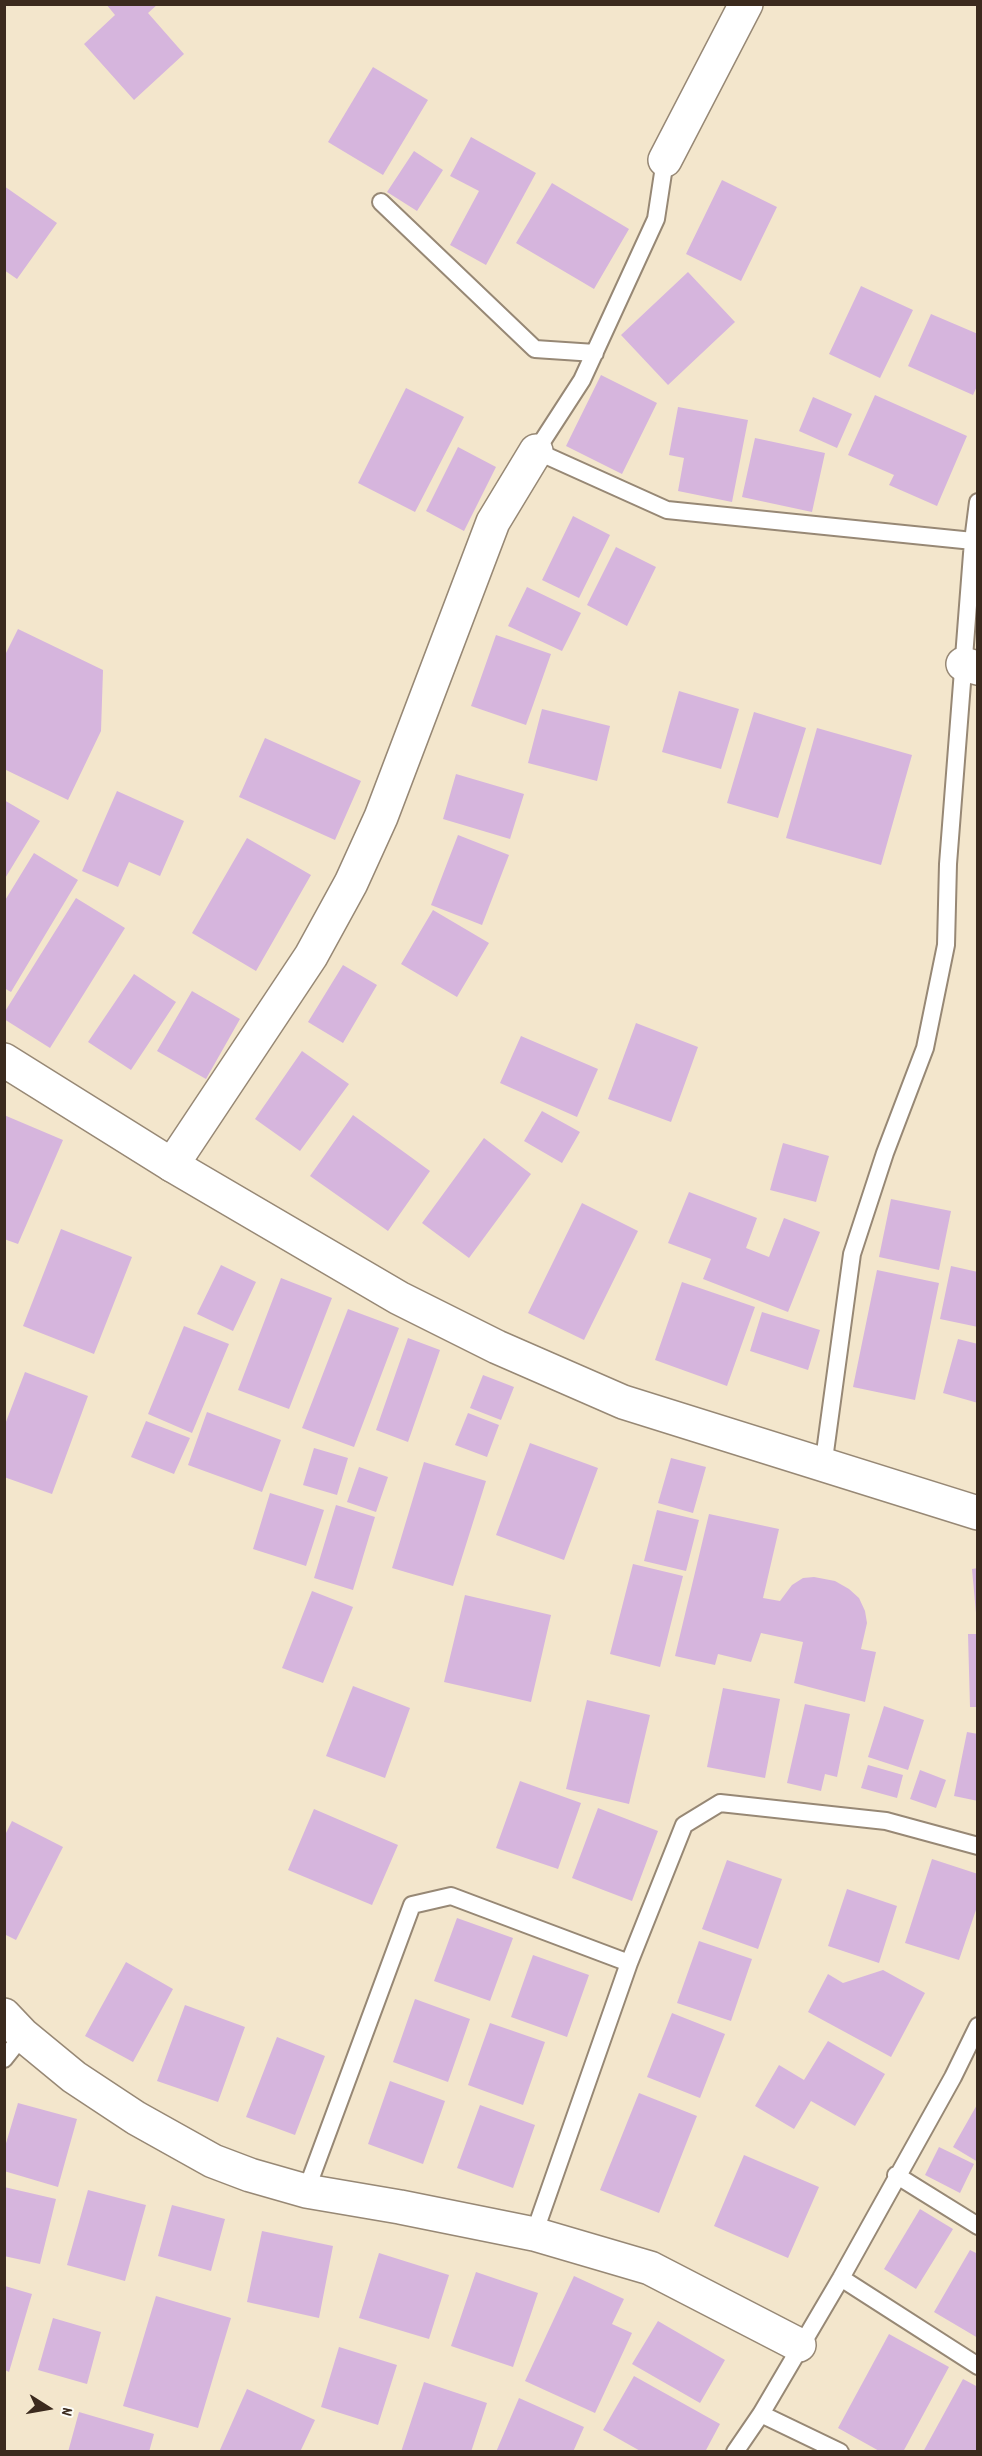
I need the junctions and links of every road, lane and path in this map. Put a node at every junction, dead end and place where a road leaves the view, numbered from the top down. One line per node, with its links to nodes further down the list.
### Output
1 (746, 4): 2 (street)
2 (665, 160): 4 (lane)
3 (381, 202): 4 (lane)
4 (595, 353): 5 (lane)
5 (536, 451): 7 (lane); 10 (street)
6 (978, 502): 7 (lane)
7 (973, 541): 8 (lane)
8 (970, 666): 11 (lane)
9 (4, 1060): 10 (street)
10 (172, 1166): 11 (street)
11 (823, 1467): 12 (street)
12 (978, 1513)
13 (978, 1846): 14 (lane)
14 (629, 1963): 18 (lane); 20 (lane)
15 (978, 2026): 17 (lane)
16 (11, 2036): 18 (street)
17 (896, 2175): 19 (lane); 21 (lane)
18 (306, 2192): 20 (street)
19 (978, 2226)
20 (534, 2234): 22 (street)
21 (841, 2278): 22 (lane); 23 (lane)
22 (800, 2345): 24 (lane)
23 (978, 2366)
24 (761, 2414): 25 (lane); 26 (lane)
25 (735, 2451)
26 (840, 2451)

